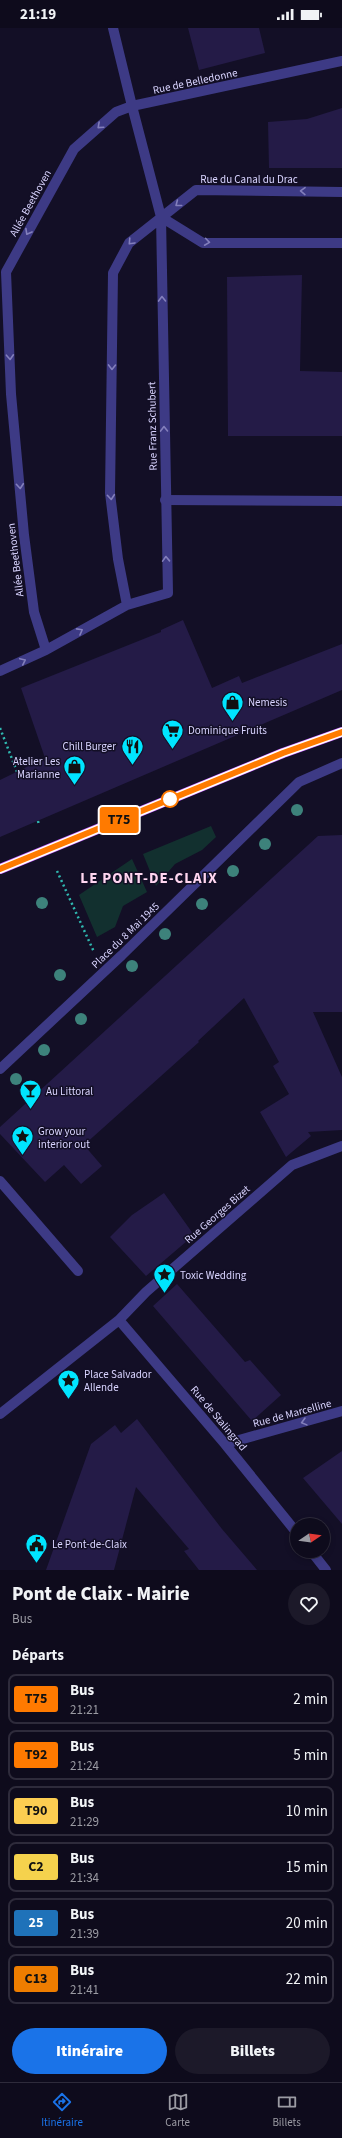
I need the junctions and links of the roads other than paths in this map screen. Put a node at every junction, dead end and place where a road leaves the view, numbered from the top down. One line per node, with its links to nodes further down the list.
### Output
1 (113, 28): 3 (street)
2 (342, 61): 3 (street, Rue de Belledonne)
3 (132, 106): 5 (street, Rue Franz Schubert); 10 (street, Allée Beethoven, one-way to 10)
4 (342, 192): 5 (street, Rue du Canal du Drac, one-way to 5)
5 (161, 217): 6 (street, one-way to 6); 7 (street, Rue Franz Schubert, one-way to 5); 9 (street, one-way to 9)
6 (342, 243)
7 (165, 500): 8 (street); 9 (street, Rue Franz Schubert, one-way to 7)
8 (342, 501)
9 (127, 605): 10 (street, Rue Franz Schubert, one-way to 9)
10 (46, 650): 11 (street, Rue Franz Schubert, one-way to 10)
11 (0, 671)
12 (342, 732): 14 (main road)
13 (342, 763): 15 (street, Place du 8 Mai 1945)
14 (0, 869)
15 (0, 1069)
16 (342, 1146): 19 (street, Rue Georges Bizet)
17 (0, 1181): 18 (street)
18 (78, 1271)
19 (120, 1320): 21 (street); 22 (street, Rue de Stalingrad)
20 (342, 1411): 22 (street, Rue de Marcelline, one-way to 22)
21 (0, 1414)
22 (225, 1444): 23 (street, Rue de Stalingrad)
23 (290, 1524)
24 (317, 1558): 25 (street)
25 (326, 1570)

